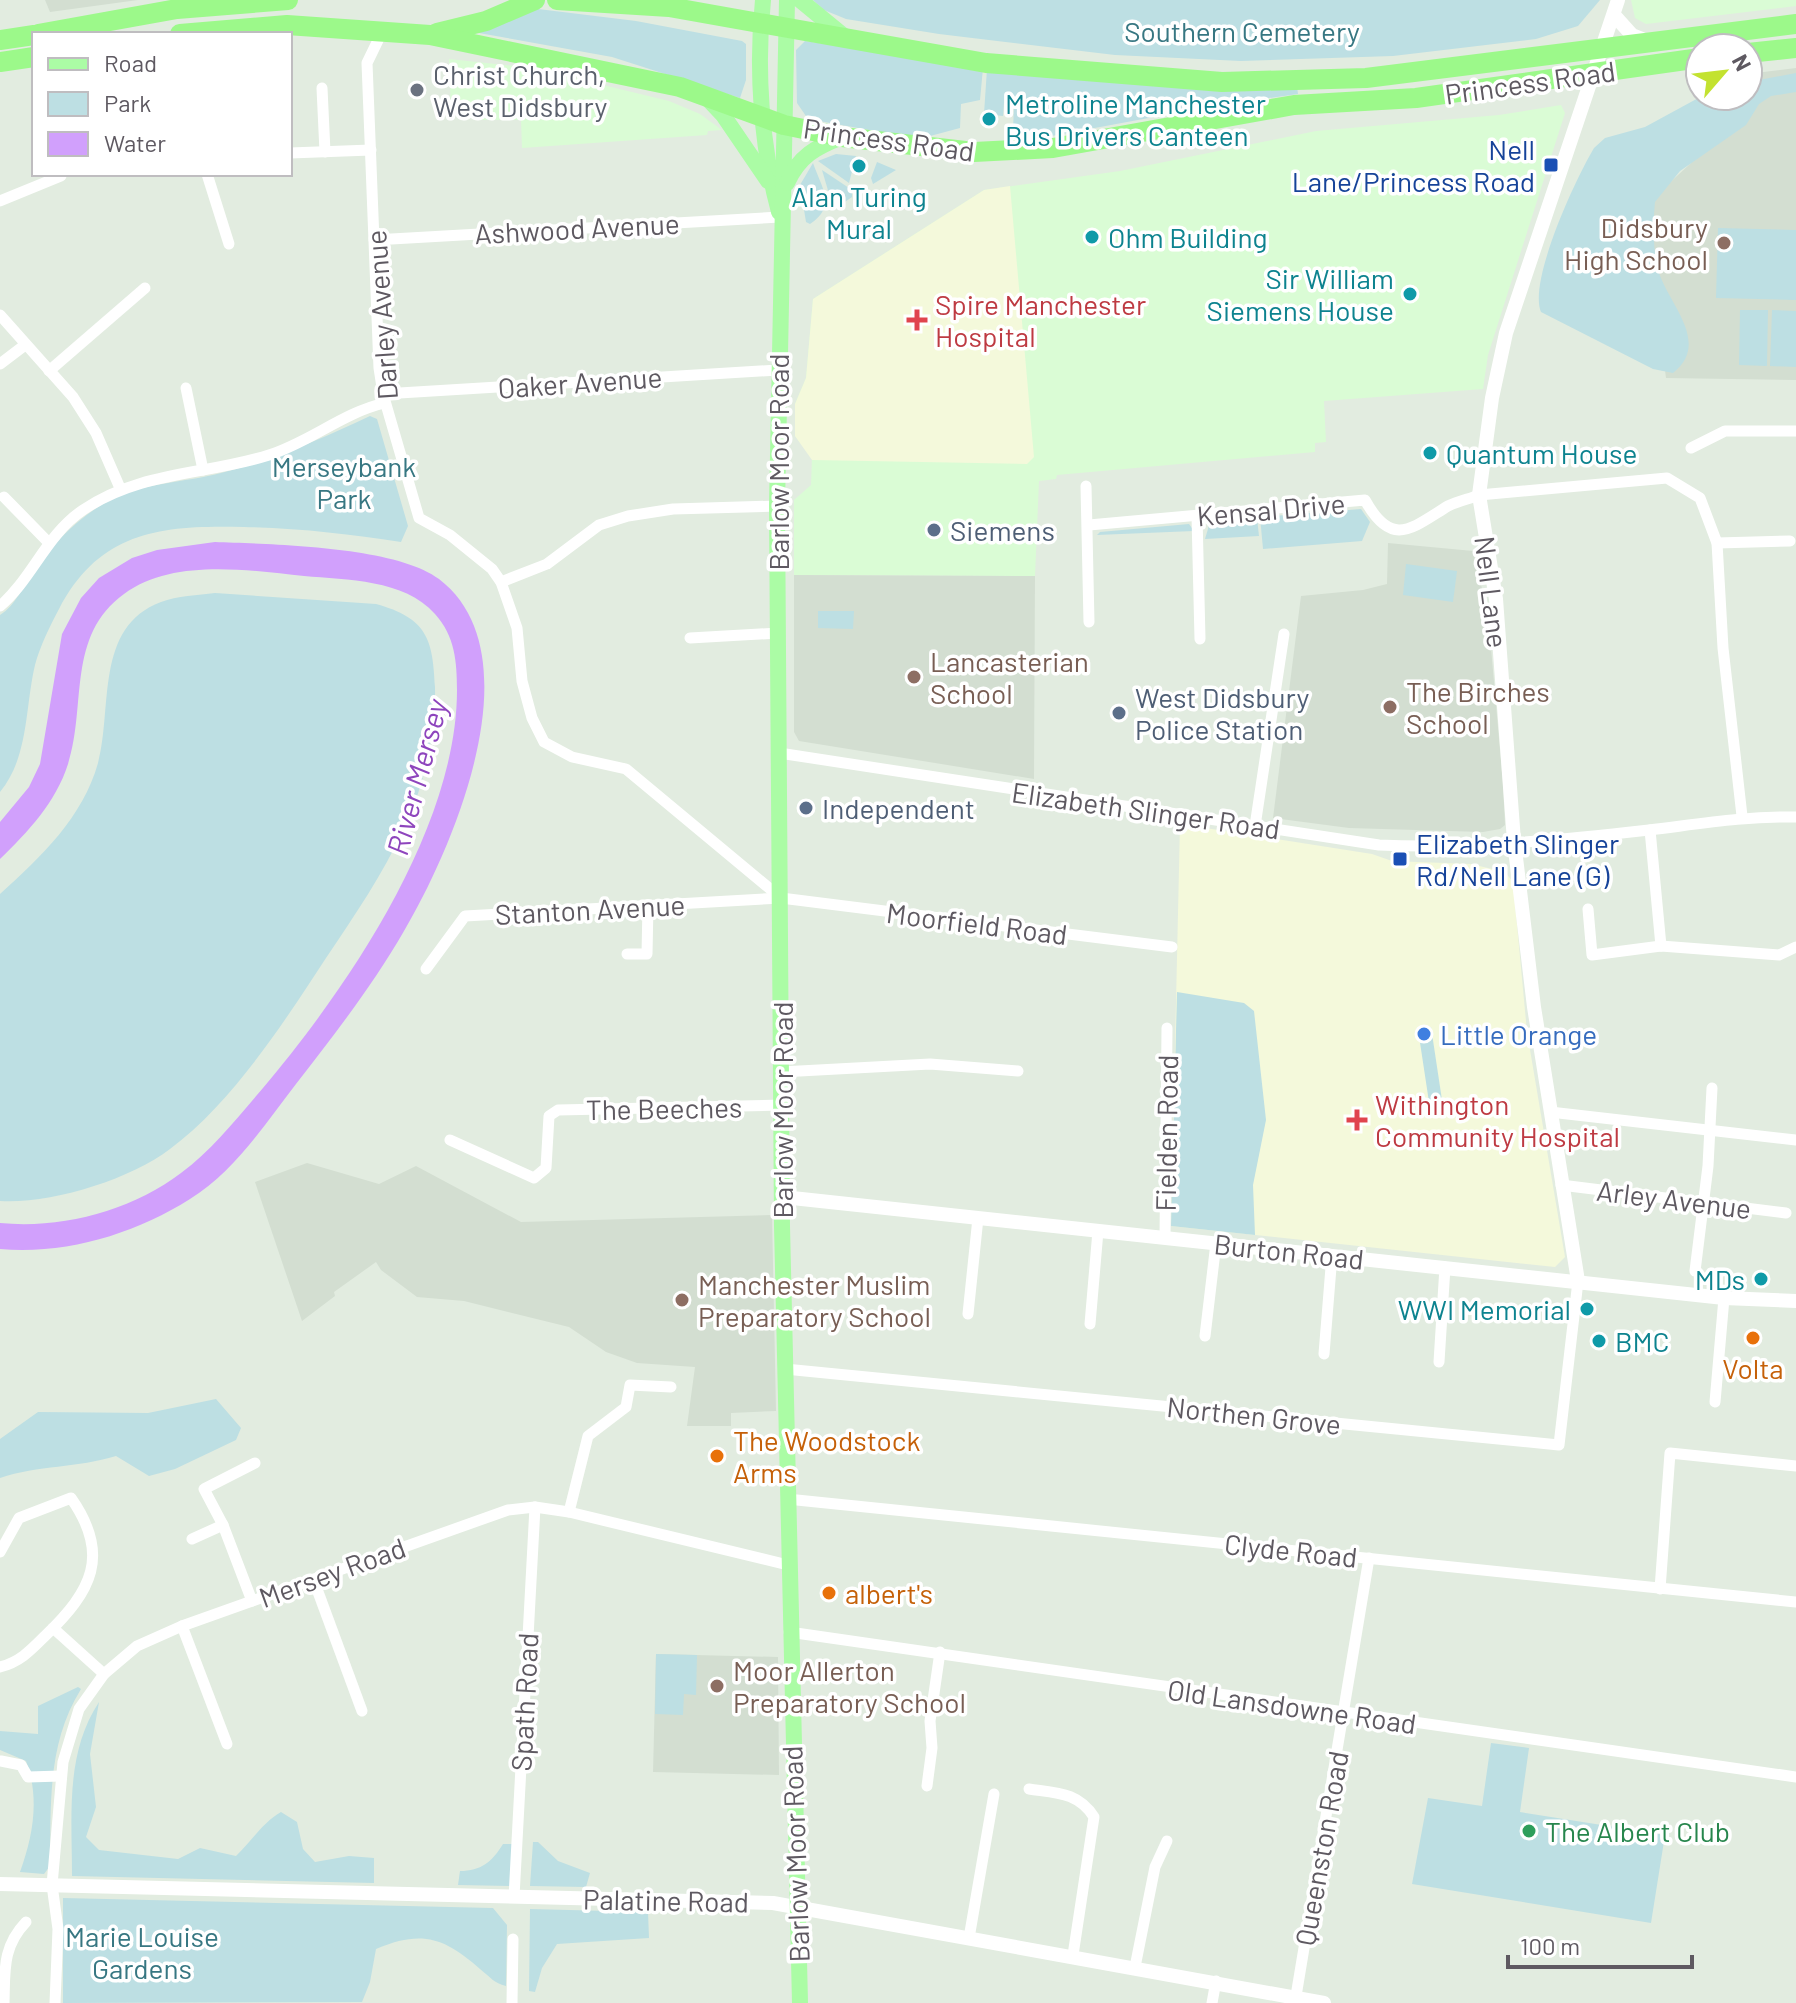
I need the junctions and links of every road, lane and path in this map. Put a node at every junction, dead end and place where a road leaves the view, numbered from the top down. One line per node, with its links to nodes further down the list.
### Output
1 (288, 0): 12 (highway)
2 (535, 0): 15 (highway)
3 (557, 0): 9 (highway, Princess Road)
4 (763, 0): 9 (main road, Barlow Moor Road)
5 (787, 0): 10 (main road, Barlow Moor Road)
6 (800, 0): 16 (main road)
7 (1616, 7): 18 (street, Nell Lane); 20 (street, Nell Lane)
8 (1796, 24): 18 (highway, Princess Road)
9 (760, 25): 10 (highway, Princess Road); 28 (main road, Barlow Moor Road)
10 (785, 28): 16 (highway, Princess Road); 29 (main road, Barlow Moor Road)
11 (383, 30): 13 (highway, Princess Road); 15 (highway, Princess Road); 31 (street, Darley Avenue)
12 (47, 32)
13 (204, 32)
14 (32, 35): 17 (highway)
15 (430, 35): 27 (highway, Princess Road)
16 (847, 39): 20 (highway, Princess Road)
17 (0, 40)
18 (1650, 42): 20 (highway, Princess Road)
19 (1796, 48): 21 (highway)
20 (1603, 49): 25 (street, Nell Lane)
21 (1764, 51)
22 (32, 57): 24 (highway)
23 (1684, 60): 25 (highway, Princess Road)
24 (0, 62)
25 (1596, 72): 30 (highway, Princess Road); 54 (street, Nell Lane)
26 (322, 88): 32 (street)
27 (703, 95): 28 (highway, Princess Road); 36 (main road)
28 (764, 118): 29 (highway, Princess Road); 36 (main road, Barlow Moor Road)
29 (784, 125): 30 (highway, Princess Road); 36 (main road, Barlow Moor Road)
30 (842, 137): 36 (main road)
31 (371, 150): 32 (street); 39 (street, Darley Avenue)
32 (325, 152): 33 (street)
33 (292, 153)
34 (61, 176): 37 (street)
35 (208, 176): 40 (street)
36 (778, 187): 38 (main road, Barlow Moor Road)
37 (0, 201)
38 (780, 217): 39 (street, Ashwood Avenue); 45 (main road, Barlow Moor Road)
39 (374, 240): 48 (street, Darley Avenue)
40 (229, 244)
41 (145, 288): 46 (street)
42 (0, 315): 43 (street)
43 (25, 345): 44 (street); 46 (street)
44 (0, 364)
45 (778, 370): 48 (street, Oaker Avenue); 56 (main road, Barlow Moor Road)
46 (49, 371): 53 (street)
47 (186, 388): 51 (street)
48 (384, 399): 51 (street, Oaker Avenue); 62 (street, Darley Avenue)
49 (1796, 431): 50 (street)
50 (1691, 448)
51 (203, 470): 53 (street, Oaker Avenue)
52 (1086, 486): 58 (street)
53 (120, 488): 60 (street, Oaker Avenue)
54 (1479, 495): 57 (street, Kensal Drive); 61 (street); 74 (street, Nell Lane)
55 (4, 497): 60 (street)
56 (777, 506): 62 (street); 65 (main road, Barlow Moor Road)
57 (1197, 516): 58 (street, Kensal Drive); 68 (street)
58 (1089, 525): 64 (street)
59 (1790, 541): 61 (street)
60 (48, 542): 63 (street, Oaker Avenue)
61 (1717, 543): 70 (street)
62 (501, 582): 75 (street, Darley Avenue)
63 (0, 606)
64 (1089, 622)
65 (779, 633): 67 (street); 69 (main road, Barlow Moor Road)
66 (1284, 634): 72 (street)
67 (690, 638)
68 (1200, 639)
69 (779, 753): 72 (street, Elizabeth Slinger Road); 75 (main road, Barlow Moor Road)
70 (1742, 816): 71 (street, Elizabeth Slinger Road); 73 (street, Elizabeth Slinger Road)
71 (1796, 817)
72 (1255, 826): 74 (street, Elizabeth Slinger Road)
73 (1650, 830): 74 (street, Elizabeth Slinger Road); 78 (street)
74 (1514, 841): 88 (street, Nell Lane)
75 (781, 898): 76 (street, Stanton Avenue); 79 (street, Moorfield Road); 85 (main road, Barlow Moor Road)
76 (648, 905): 81 (street); 82 (street, Stanton Avenue)
77 (1588, 909): 78 (street)
78 (1661, 946): 80 (street)
79 (1172, 947)
80 (1796, 947)
81 (627, 954)
82 (426, 969)
83 (1167, 1028): 98 (street, Fielden Road)
84 (1018, 1071): 85 (street)
85 (781, 1072): 87 (main road, Barlow Moor Road)
86 (1712, 1088): 89 (street)
87 (782, 1105): 90 (street, The Beeches); 93 (main road, Barlow Moor Road)
88 (1550, 1112): 89 (street); 92 (street, Nell Lane)
89 (1711, 1129): 91 (street); 94 (street)
90 (450, 1140)
91 (1796, 1140)
92 (1561, 1185): 94 (street, Arley Avenue); 103 (street, Nell Lane)
93 (783, 1197): 96 (street, Burton Road); 111 (main road, Barlow Moor Road)
94 (1705, 1202): 95 (street, Arley Avenue); 102 (street)
95 (1786, 1213)
96 (978, 1218): 97 (street, Burton Road); 106 (street)
97 (1098, 1231): 98 (street, Burton Road); 107 (street)
98 (1165, 1238): 99 (street, Burton Road)
99 (1216, 1243): 100 (street, Burton Road); 108 (street)
100 (1332, 1255): 101 (street, Burton Road); 109 (street)
101 (1445, 1267): 103 (street, Burton Road); 110 (street)
102 (1695, 1271)
103 (1578, 1281): 104 (street, Burton Road); 111 (street, Northen Grove)
104 (1724, 1298): 105 (street, Burton Road); 113 (street)
105 (1796, 1301)
106 (968, 1314)
107 (1090, 1324)
108 (1205, 1336)
109 (1324, 1354)
110 (1439, 1362)
111 (785, 1369): 116 (main road, Barlow Moor Road)
112 (671, 1387): 118 (street)
113 (1715, 1402)
114 (255, 1463): 119 (street)
115 (1796, 1466): 125 (street)
116 (787, 1499): 122 (street, Clyde Road); 123 (main road, Barlow Moor Road)
117 (535, 1507): 118 (street, Mersey Road); 124 (street, Mersey Road); 146 (street, Spath Road)
118 (569, 1512): 123 (street, Mersey Road)
119 (223, 1525): 120 (street); 126 (street)
120 (192, 1539)
121 (0, 1552): 129 (street)
122 (1369, 1558): 125 (street, Clyde Road); 135 (street, Queenston Road)
123 (788, 1565): 130 (main road, Barlow Moor Road)
124 (314, 1581): 126 (street, Mersey Road); 134 (street)
125 (1660, 1589): 127 (street, Clyde Road)
126 (252, 1601): 128 (street, Mersey Road)
127 (1796, 1602)
128 (182, 1626): 133 (street, Mersey Road); 136 (street)
129 (53, 1628): 132 (street); 133 (street)
130 (789, 1632): 131 (street, Old Lansdowne Road); 147 (main road, Barlow Moor Road)
131 (940, 1652): 135 (street, Old Lansdowne Road); 140 (street)
132 (0, 1667)
133 (104, 1674): 138 (street, Mersey Road)
134 (362, 1711)
135 (1344, 1714): 139 (street, Old Lansdowne Road); 154 (street, Queenston Road)
136 (227, 1744)
137 (1, 1761): 138 (street)
138 (61, 1776): 145 (street, Mersey Road)
139 (1796, 1777)
140 (927, 1786)
141 (1029, 1789): 151 (street)
142 (994, 1794): 149 (street)
143 (1167, 1841): 152 (street)
144 (0, 1884): 145 (street, Palatine Road)
145 (52, 1885): 146 (street, Palatine Road); 156 (street, Mersey Road)
146 (514, 1897): 147 (street, Palatine Road)
147 (796, 1908): 149 (street, Palatine Road); 158 (main road, Barlow Moor Road)
148 (26, 1922): 155 (street)
149 (969, 1938): 151 (street, Palatine Road)
150 (513, 1939): 157 (street)
151 (1073, 1955): 152 (street, Palatine Road)
152 (1135, 1967): 153 (street, Palatine Road)
153 (1216, 1981): 154 (street, Palatine Road); 159 (street)
154 (1296, 1996): 160 (street, Palatine Road)
155 (4, 2003)
156 (55, 2003)
157 (512, 2003)
158 (800, 2003)
159 (1212, 2003)
160 (1324, 2003)

